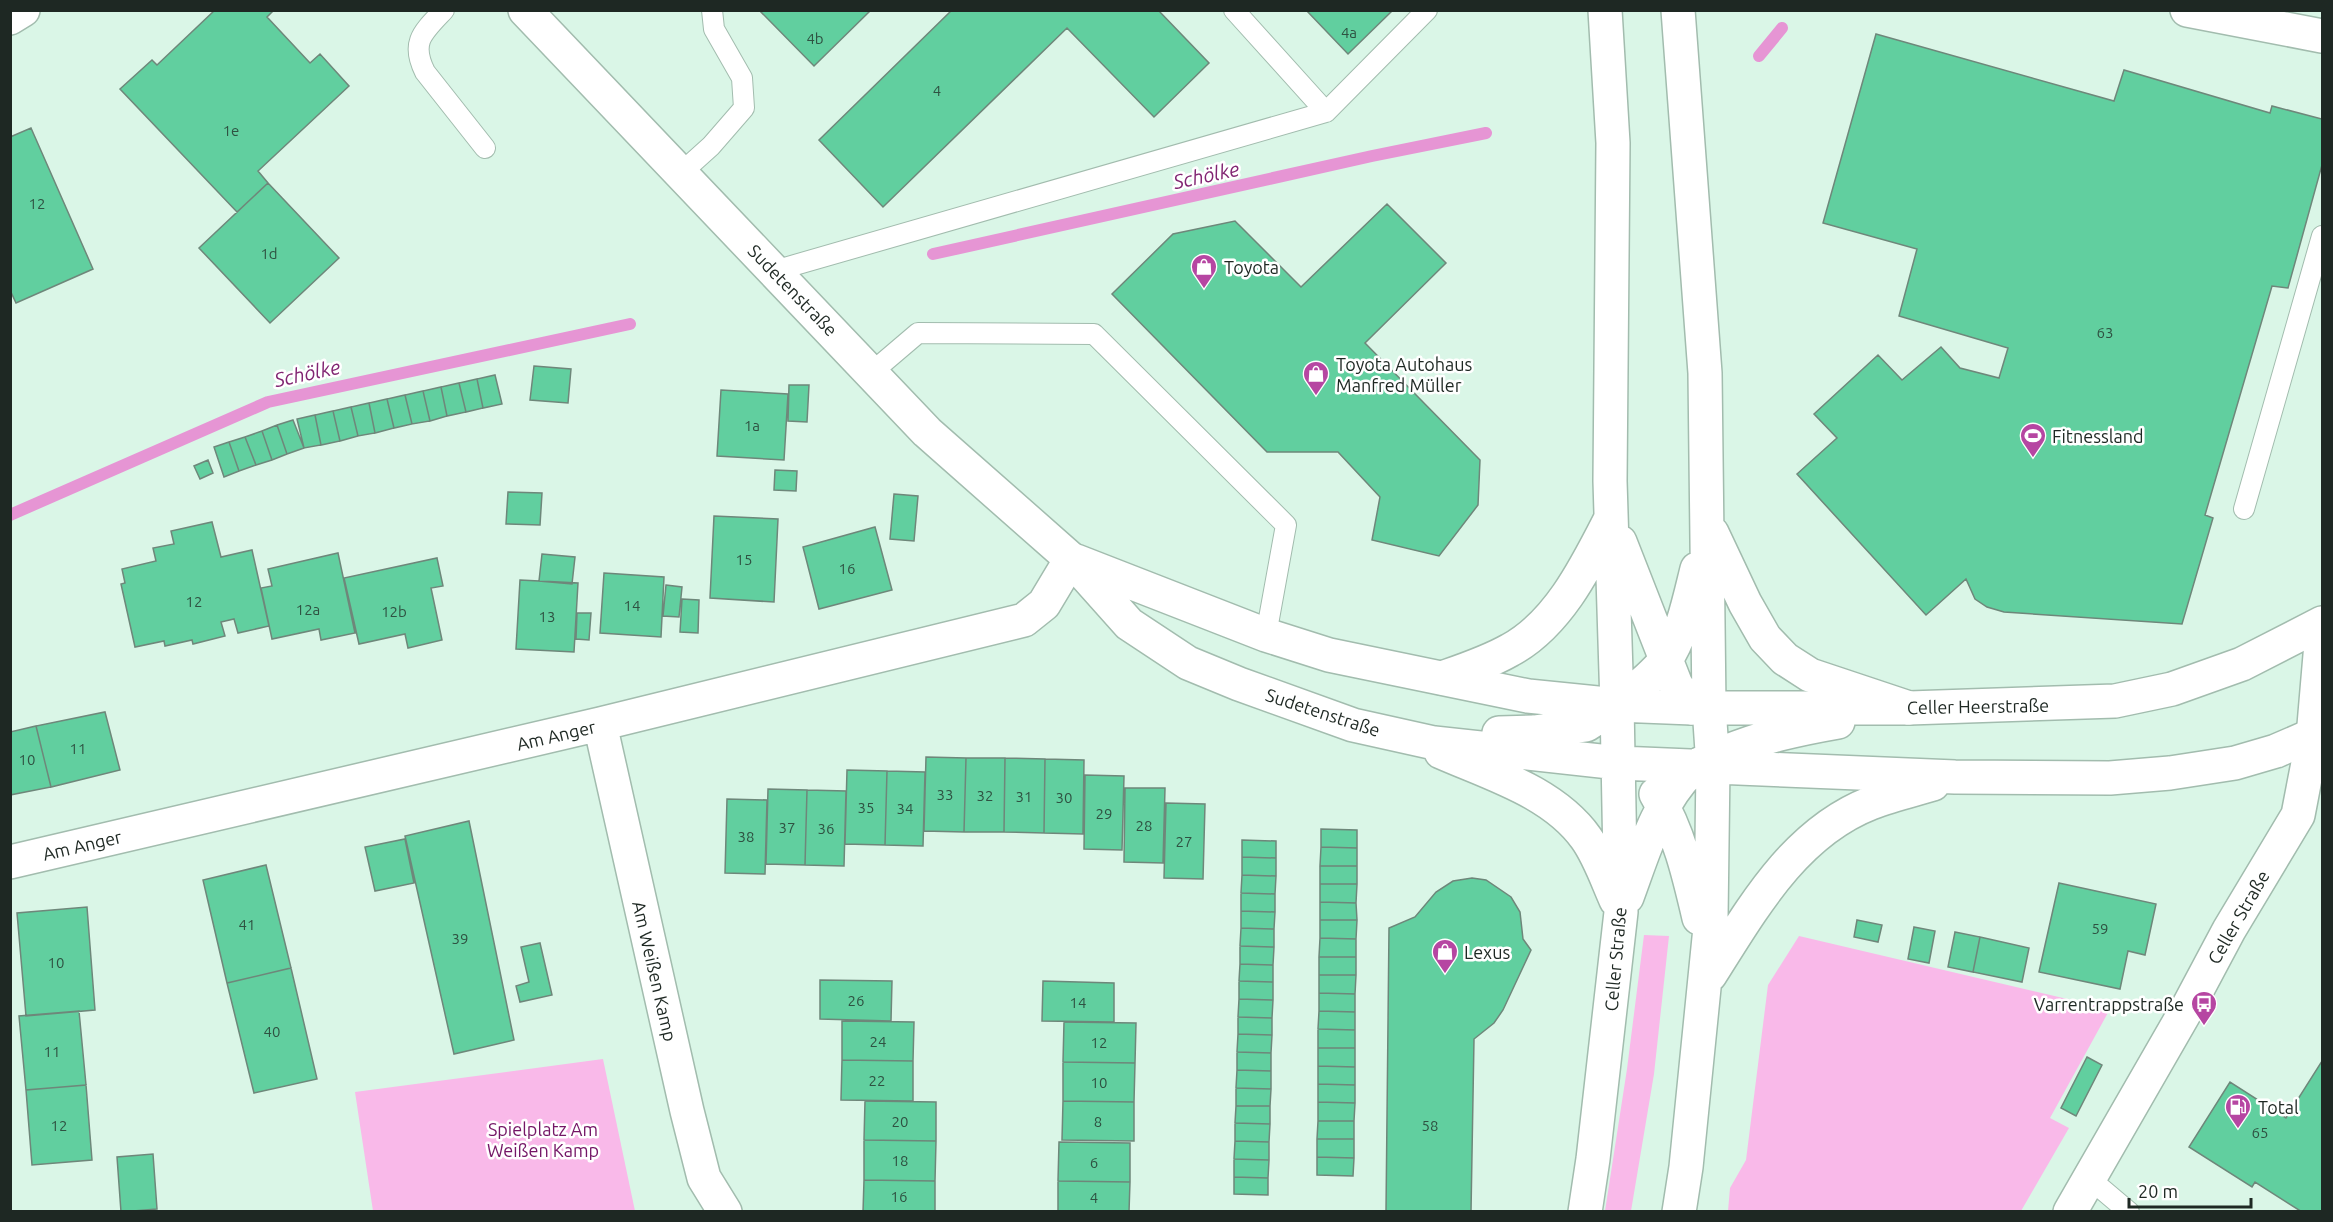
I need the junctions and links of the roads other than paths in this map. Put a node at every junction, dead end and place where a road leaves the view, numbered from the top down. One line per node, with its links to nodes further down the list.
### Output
1 (23, 10): 10 (main road)
2 (444, 10): 13 (lane)
3 (525, 10): 14 (main road, Sudetenstraße)
4 (712, 10): 14 (lane)
5 (1234, 10): 12 (lane)
6 (1427, 10): 12 (lane)
7 (1605, 10): 19 (main road, Celler Straße)
8 (1678, 10): 20 (main road)
9 (2187, 10): 11 (main road)
10 (10, 18)
11 (2322, 36)
12 (1326, 112): 16 (lane)
13 (485, 147)
14 (681, 173): 16 (main road, Sudetenstraße)
15 (2322, 236): 18 (lane)
16 (774, 270): 17 (main road, Sudetenstraße)
17 (871, 373): 21 (main road, Sudetenstraße); 24 (lane)
18 (2244, 509)
19 (1611, 518): 25 (main road); 26 (main road); 28 (main road, Celler Straße)
20 (1707, 523): 25 (main road); 29 (main road); 30 (main road)
21 (1071, 559): 24 (main road, Sudetenstraße); 31 (main road, Am Anger); 34 (main road, Sudetenstraße)
22 (2322, 623): 29 (main road, Celler Heerstraße)
23 (2322, 632): 33 (main road, Celler Straße)
24 (1266, 635): 26 (main road, Sudetenstraße)
25 (1666, 659): 28 (main road); 30 (main road)
26 (1442, 678): 27 (main road, Sudetenstraße)
27 (1528, 696): 28 (main road, Sudetenstraße); 32 (main road)
28 (1617, 705): 30 (main road, Celler Heerstraße); 32 (main road); 36 (main road, Celler Straße)
29 (1909, 708): 30 (main road, Celler Heerstraße); 35 (main road)
30 (1703, 713): 35 (main road); 37 (main road)
31 (600, 724): 41 (main road, Am Anger); 45 (main road, Am Weißen Kamp)
32 (1586, 725): 34 (main road); 36 (main road)
33 (2318, 734): 39 (main road); 44 (main road, Celler Straße)
34 (1410, 738): 36 (main road, Sudetenstraße); 42 (main road)
35 (1753, 741): 37 (main road); 38 (main road)
36 (1625, 756): 37 (main road); 40 (main road); 42 (main road, Celler Straße)
37 (1708, 763): 38 (main road); 40 (main road); 43 (main road)
38 (1827, 771): 39 (main road)
39 (1955, 777): 43 (main road)
40 (1665, 807): 42 (main road); 43 (main road)
41 (10, 862)
42 (1621, 912): 46 (main road, Celler Straße)
43 (1707, 979): 47 (main road)
44 (2090, 1179): 48 (main road, Celler Straße); 49 (lane)
45 (724, 1212)
46 (1585, 1212)
47 (1679, 1212)
48 (2070, 1212)
49 (2129, 1212)

